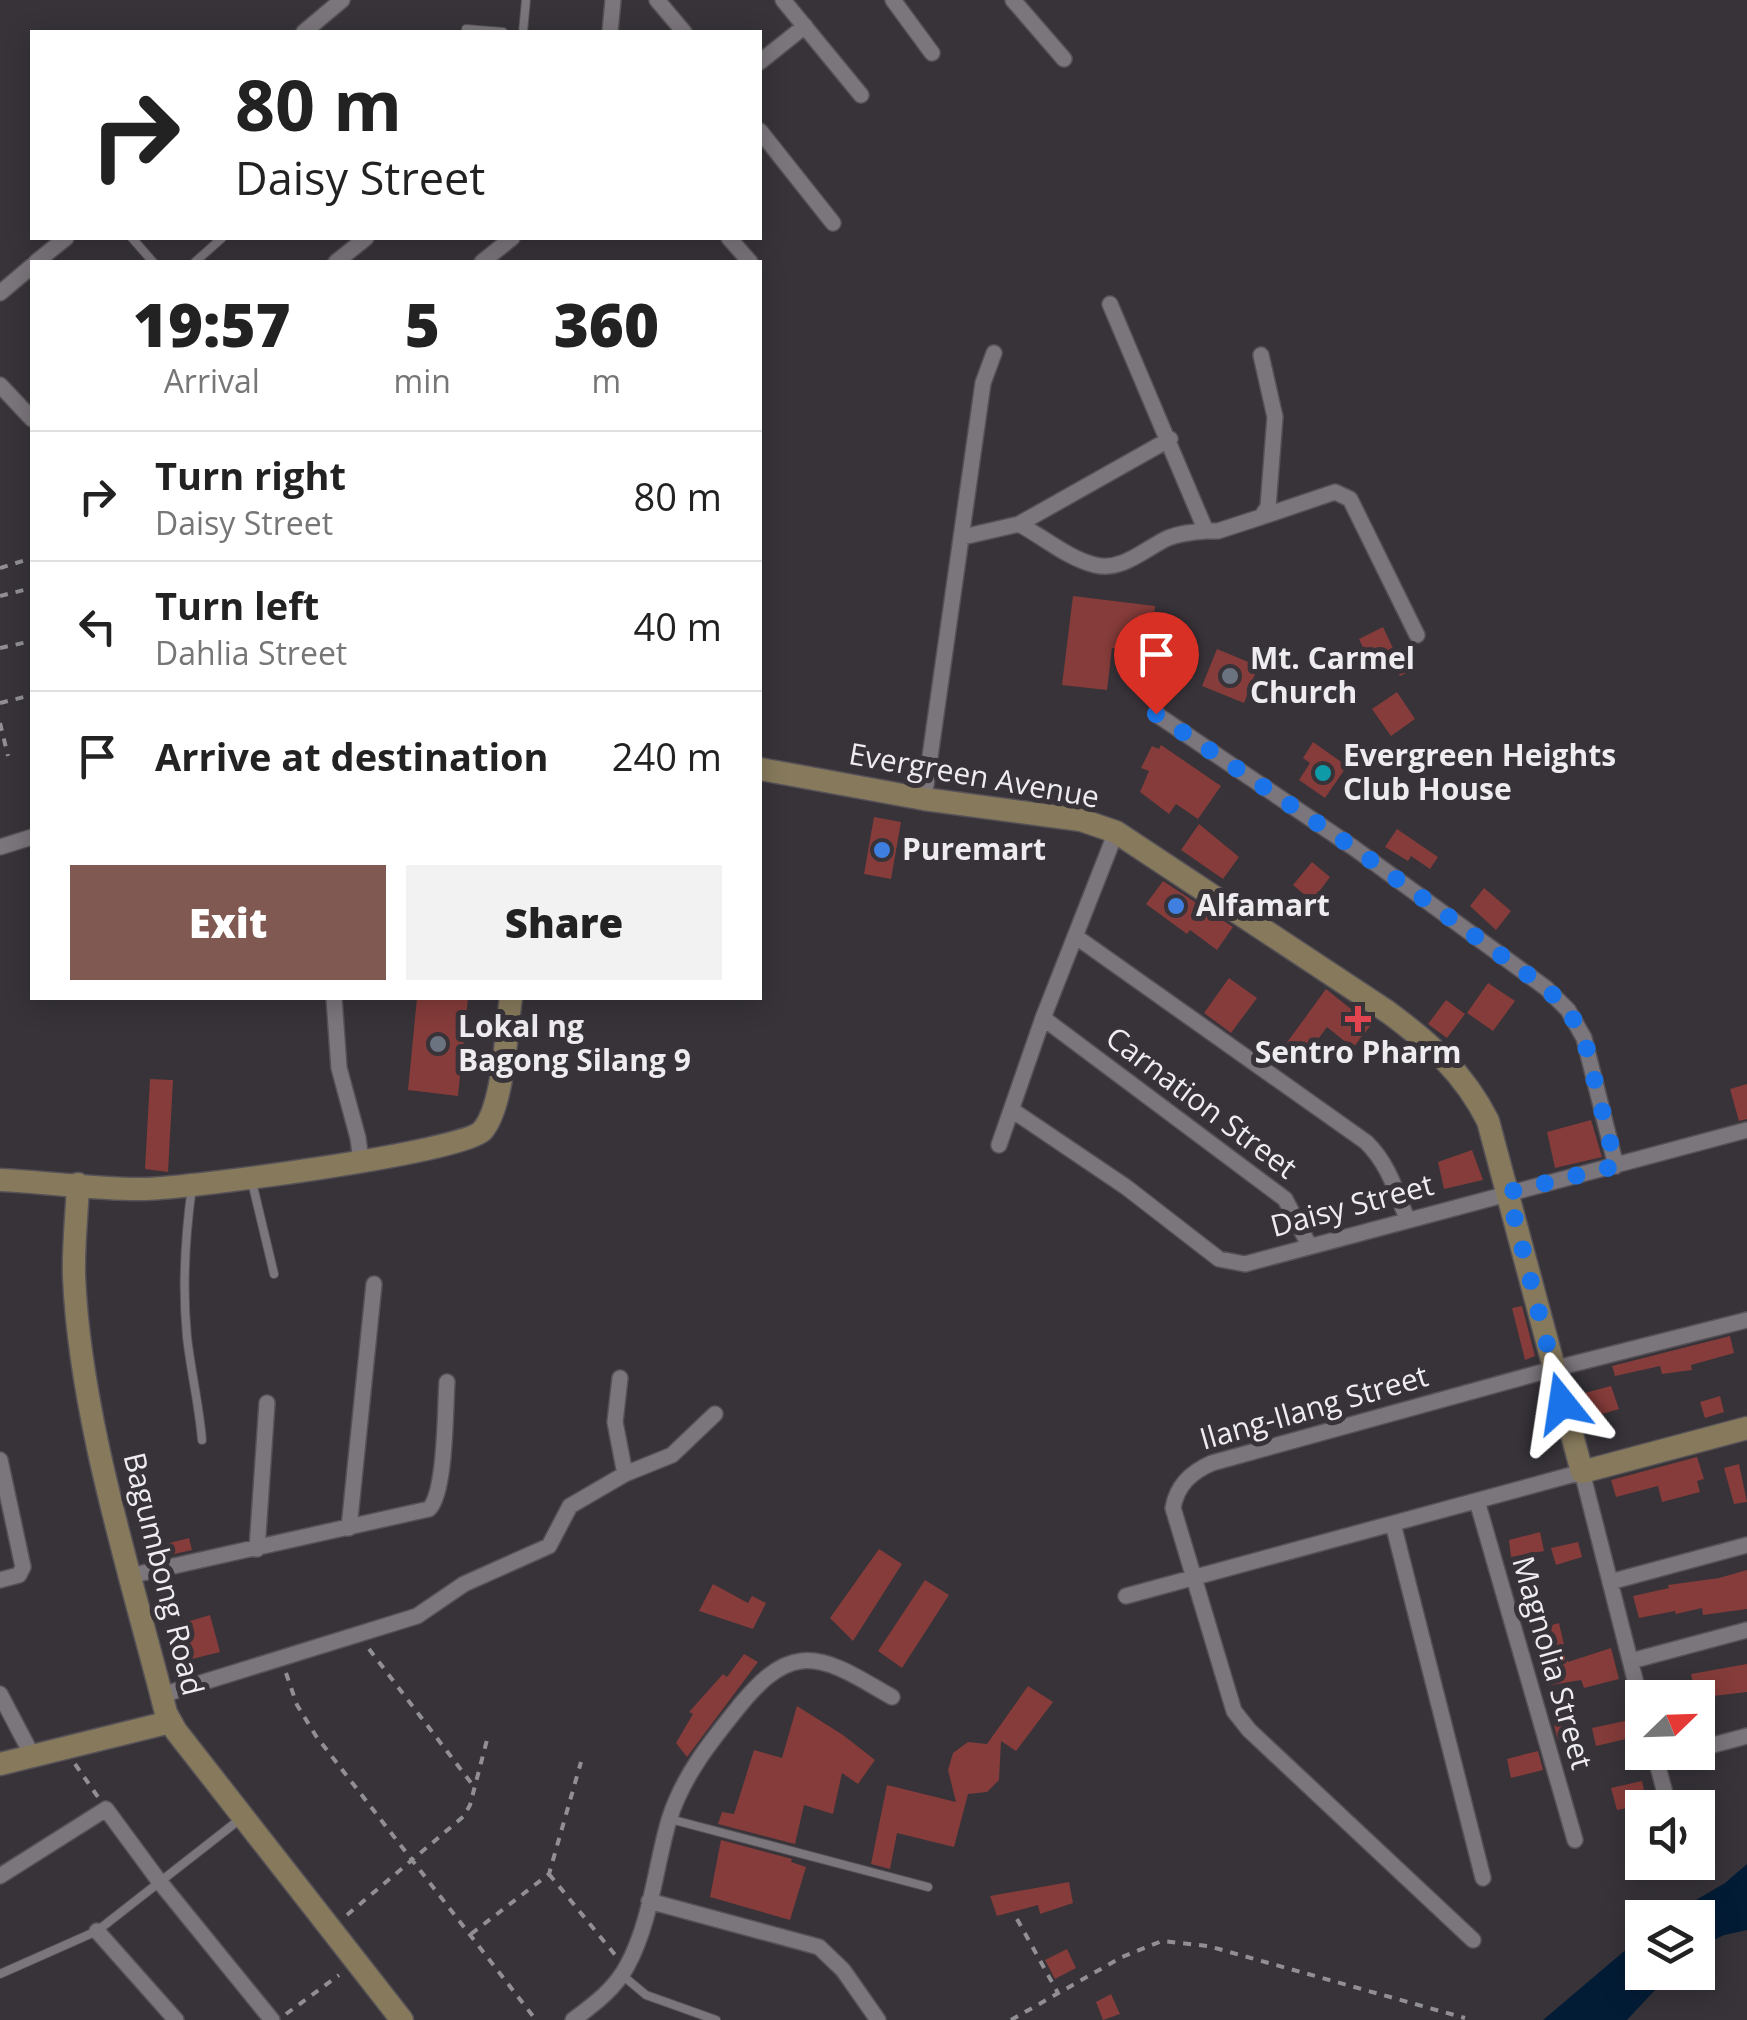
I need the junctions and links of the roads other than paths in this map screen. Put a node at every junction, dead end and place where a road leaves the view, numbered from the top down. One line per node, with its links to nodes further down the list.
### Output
1 (342, 0): 10 (street)
2 (526, 0): 12 (lane)
3 (613, 0): 13 (street)
4 (657, 0): 14 (street)
5 (783, 0): 8 (street)
6 (893, 0): 15 (street)
7 (1014, 0): 16 (street)
8 (804, 26): 17 (street); 18 (street)
9 (466, 29): 11 (lane)
10 (306, 30)
11 (478, 30)
12 (524, 30)
13 (610, 30)
14 (682, 30)
15 (932, 53)
16 (1064, 59)
17 (762, 60)
18 (861, 95)
19 (762, 134): 20 (street)
20 (833, 223)
21 (64, 240): 27 (street)
22 (134, 240): 28 (lane)
23 (220, 240): 29 (lane)
24 (364, 240): 30 (street)
25 (510, 240): 31 (street)
26 (731, 240): 32 (street)
27 (39, 260)
28 (152, 260)
29 (197, 260)
30 (338, 260)
31 (484, 260)
32 (748, 260)
33 (30, 267): 34 (street)
34 (0, 293)
35 (1110, 304): 40 (street)
36 (994, 352): 44 (street)
37 (1260, 355): 41 (street)
38 (0, 384): 39 (street)
39 (30, 414)
40 (1170, 439): 42 (street); 43 (street)
41 (1262, 517): 43 (street); 45 (street)
42 (1019, 524): 43 (street); 44 (street)
43 (1206, 531)
44 (963, 537): 48 (street)
45 (1417, 634)
46 (1156, 714): 60 (street)
47 (762, 770): 48 (street, Evergreen Avenue)
48 (924, 799): 49 (street, Evergreen Avenue)
49 (1116, 832): 52 (street); 65 (street, Evergreen Avenue)
50 (30, 838): 51 (street)
51 (0, 847)
52 (1075, 936): 55 (street); 66 (street)
53 (334, 1000): 59 (street)
54 (510, 1000): 59 (street)
55 (1043, 1018): 56 (street); 67 (street, Carnation Street)
56 (1012, 1110): 58 (street); 67 (street, Daisy Street)
57 (1747, 1130): 60 (street, Daisy Street)
58 (1000, 1144)
59 (360, 1160): 61 (street)
60 (1616, 1166): 65 (street, Daisy Street)
61 (252, 1178): 64 (street); 68 (lane)
62 (0, 1180): 63 (street)
63 (78, 1184): 64 (street); 87 (street, Bagumbong Road)
64 (192, 1187): 77 (lane)
65 (1508, 1192): 66 (street, Daisy Street); 71 (street, Evergreen Avenue)
66 (1407, 1219): 67 (street, Daisy Street)
67 (1309, 1246)
68 (274, 1274)
69 (374, 1284): 84 (street)
70 (1747, 1320): 71 (street, Ilang-Ilang Street)
71 (1552, 1368): 79 (street, Evergreen Avenue); 88 (street, Ilang-Ilang Street)
72 (620, 1378): 80 (street)
73 (447, 1382): 84 (street)
74 (266, 1403): 86 (street)
75 (716, 1414): 80 (street)
76 (1747, 1428): 79 (street)
77 (202, 1440)
78 (0, 1460): 81 (street)
79 (1582, 1472): 82 (street); 90 (street, Evergreen Avenue)
80 (626, 1474): 96 (street)
81 (4, 1499): 89 (street)
82 (1477, 1501): 83 (street); 105 (street, Magnolia Street)
83 (1393, 1524): 88 (street); 107 (street)
84 (348, 1528): 86 (street)
85 (1747, 1545): 90 (street)
86 (257, 1548): 87 (street)
87 (130, 1576): 96 (street, Bagumbong Road)
88 (1196, 1577): 91 (street); 112 (street, Ilang-Ilang Street)
89 (0, 1580)
90 (1610, 1582): 93 (street, Evergreen Avenue)
91 (1126, 1596)
92 (1747, 1630): 93 (street)
93 (1630, 1661): 94 (street, Evergreen Avenue)
94 (1635, 1680)
95 (0, 1694): 101 (street)
96 (162, 1695): 98 (street, Bagumbong Road)
97 (892, 1697): 104 (street)
98 (170, 1722): 101 (street); 103 (street, Bagumbong Road)
99 (1747, 1736): 100 (street)
100 (1715, 1744)
101 (32, 1756): 102 (street)
102 (0, 1764)
103 (242, 1817): 108 (lane); 117 (street, Bagumbong Road)
104 (670, 1819): 109 (lane); 110 (street)
105 (1575, 1840)
106 (0, 1876): 108 (street)
107 (1483, 1878)
108 (158, 1881): 111 (lane); 116 (street)
109 (928, 1886)
110 (649, 1901): 113 (street); 120 (street)
111 (97, 1932): 114 (lane); 115 (street)
112 (1473, 1940)
113 (624, 1972): 118 (street); 119 (lane)
114 (0, 1974)
115 (176, 2020)
116 (275, 2020)
117 (402, 2020)
118 (574, 2020)
119 (716, 2020)
120 (878, 2020)

